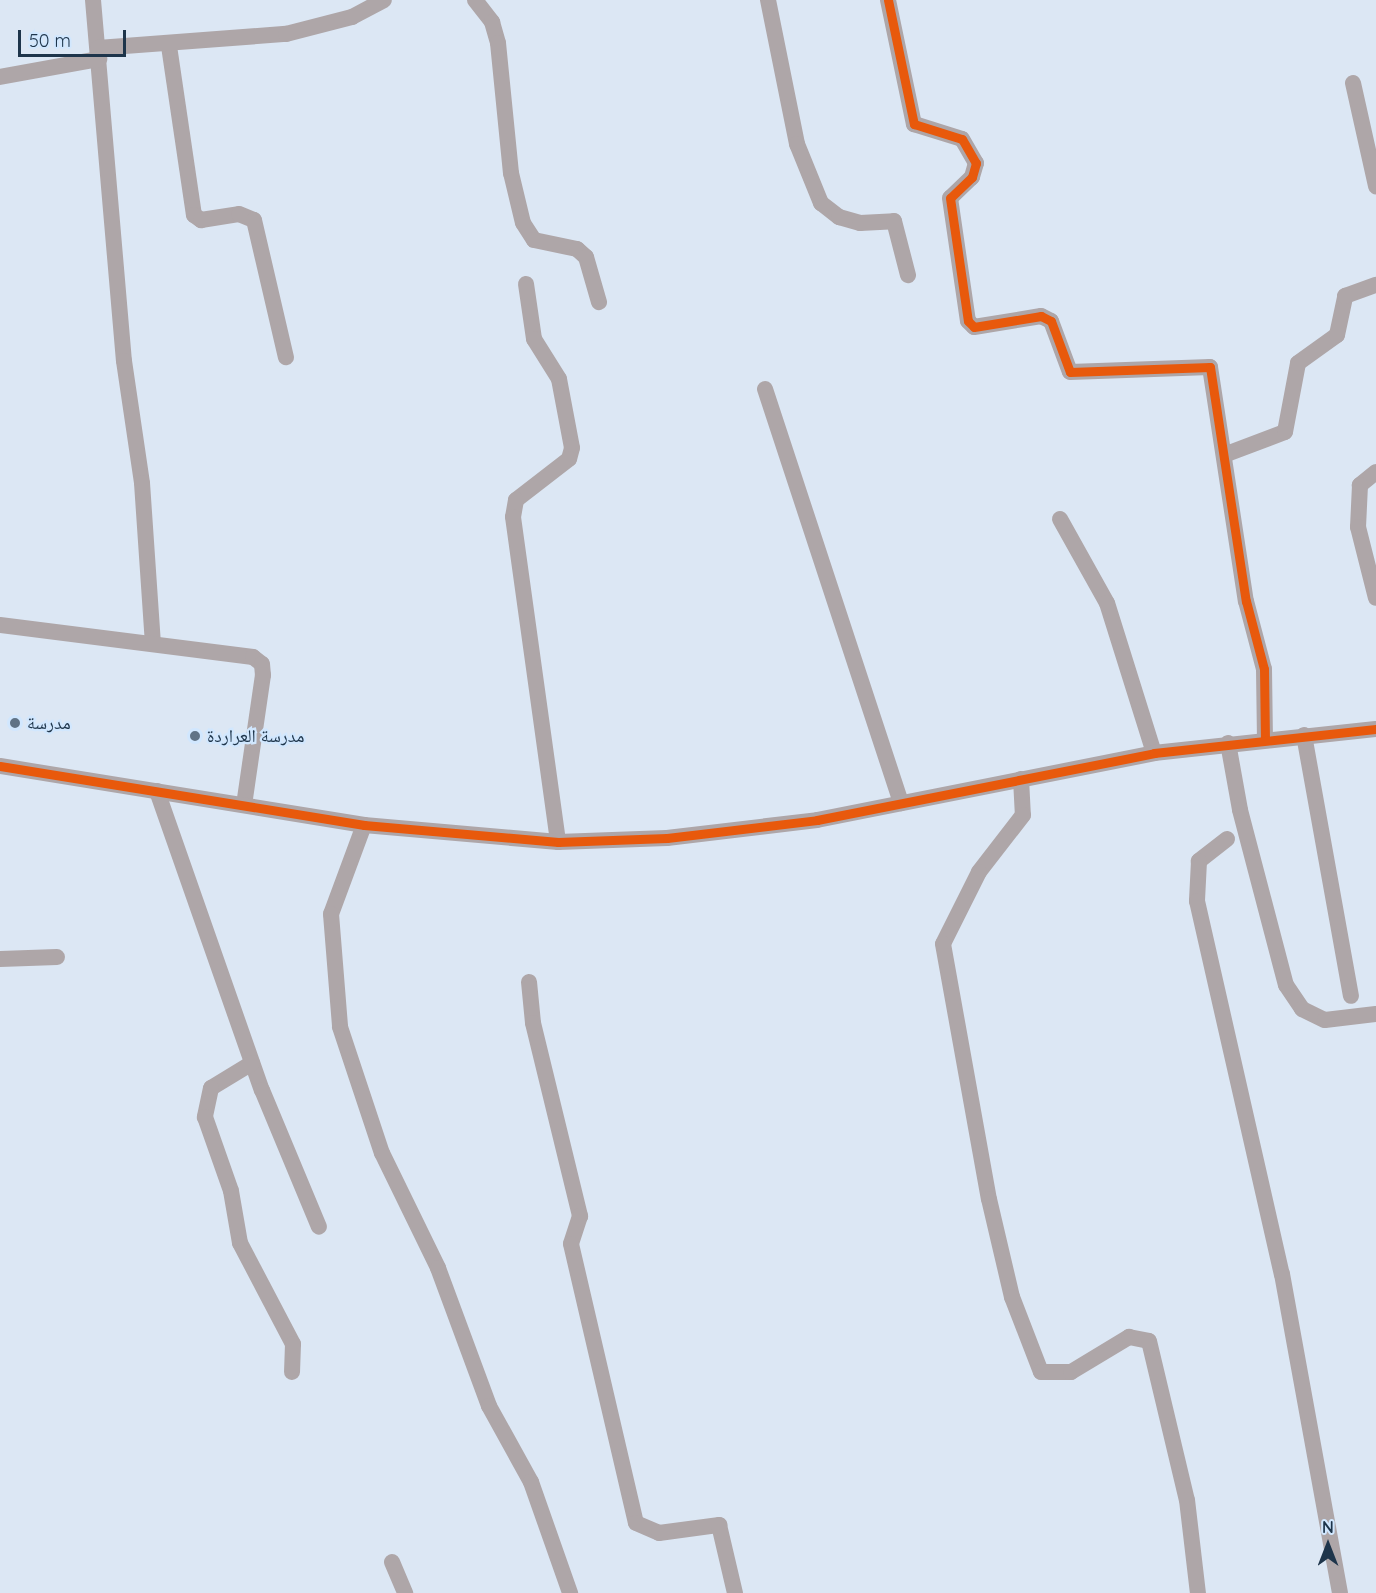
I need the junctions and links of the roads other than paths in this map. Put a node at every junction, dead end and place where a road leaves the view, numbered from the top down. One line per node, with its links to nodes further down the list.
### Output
1 (93, 0): 7 (street)
2 (384, 0): 6 (street)
3 (475, 0): 14 (street)
4 (768, 0): 11 (street)
5 (888, 0): 17 (street)
6 (169, 46): 7 (street); 15 (street)
7 (99, 54): 8 (street); 22 (street)
8 (0, 77)
9 (1353, 83): 10 (street)
10 (1376, 186)
11 (908, 275)
12 (526, 284): 35 (street)
13 (1376, 285): 17 (street)
14 (599, 302)
15 (286, 357)
16 (765, 389): 31 (street)
17 (1224, 455): 25 (street)
18 (1376, 472): 20 (street)
19 (1060, 519): 27 (street)
20 (1376, 598)
21 (0, 625): 22 (street)
22 (153, 644): 32 (street)
23 (1376, 729): 24 (street)
24 (1304, 735): 25 (street); 39 (street)
25 (1265, 738): 26 (street)
26 (1228, 743): 27 (street); 40 (street)
27 (1155, 753): 29 (street)
28 (0, 766): 30 (street)
29 (1021, 779): 31 (street); 48 (street)
30 (157, 791): 32 (street); 41 (street)
31 (901, 803): 35 (street)
32 (244, 805): 33 (street)
33 (364, 825): 35 (street); 46 (street)
34 (1227, 839): 49 (street)
35 (558, 842)
36 (57, 957): 37 (street)
37 (0, 959)
38 (529, 982): 47 (street)
39 (1351, 996)
40 (1376, 1014)
41 (252, 1063): 42 (street); 43 (street)
42 (319, 1227)
43 (292, 1372)
44 (392, 1562): 45 (street)
45 (405, 1593)
46 (570, 1593)
47 (735, 1593)
48 (1198, 1593)
49 (1340, 1593)

